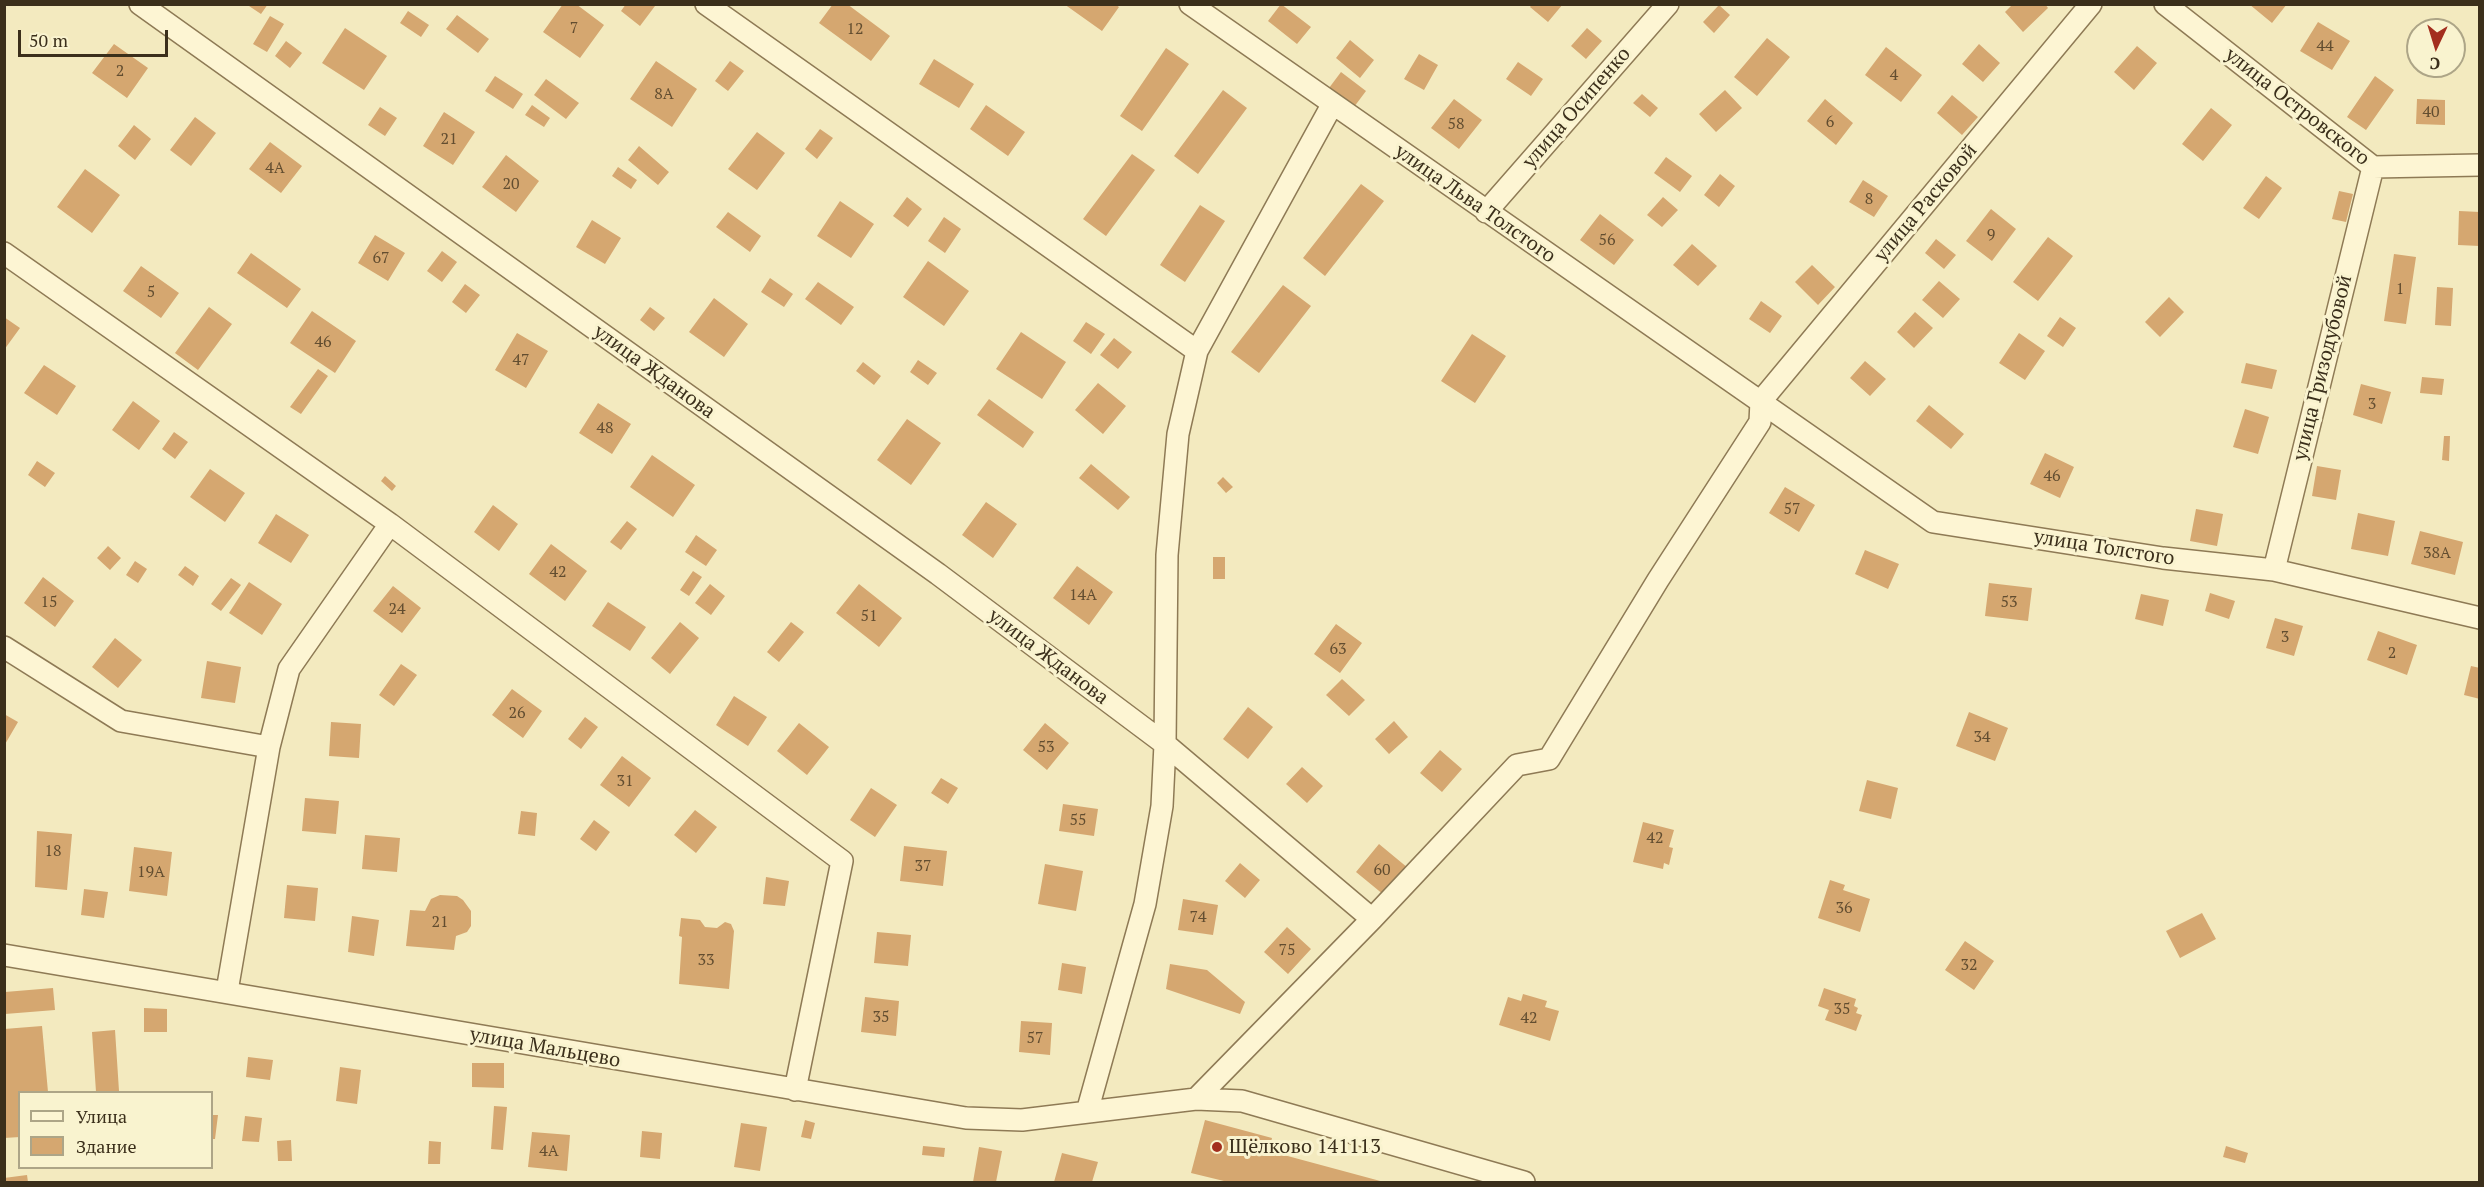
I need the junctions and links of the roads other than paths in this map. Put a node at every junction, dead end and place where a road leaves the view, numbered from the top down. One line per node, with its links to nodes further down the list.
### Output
1 (140, 4): 18 (street, улица Жданова)
2 (706, 4): 12 (street)
3 (1190, 4): 7 (street, улица Льва Толстого)
4 (1668, 4): 10 (street, улица Осипенко)
5 (2091, 4): 13 (street, улица Расковой)
6 (2165, 4): 9 (street, улица Островского)
7 (1332, 105): 10 (street, улица Льва Толстого); 12 (street)
8 (2480, 165): 9 (street, улица Островского)
9 (2373, 167): 15 (street, улица Гризодубовой)
10 (1486, 213): 13 (street, улица Льва Толстого)
11 (4, 253): 14 (street)
12 (1197, 351): 18 (street)
13 (1761, 401): 15 (street, улица Толстого); 20 (street)
14 (390, 524): 19 (street); 23 (street)
15 (2274, 570): 16 (street, улица Толстого)
16 (2480, 618)
17 (4, 647): 19 (street)
18 (1165, 744): 20 (street, улица Жданова); 25 (street)
19 (269, 747): 22 (street)
20 (1372, 919): 24 (street)
21 (4, 955): 22 (street, улица Мальцево)
22 (227, 991): 23 (street, улица Мальцево)
23 (795, 1090): 25 (street, улица Мальцево)
24 (1196, 1099): 25 (street, улица Мальцево); 26 (street, улица Мальцево)
25 (1087, 1112)
26 (1524, 1182)

